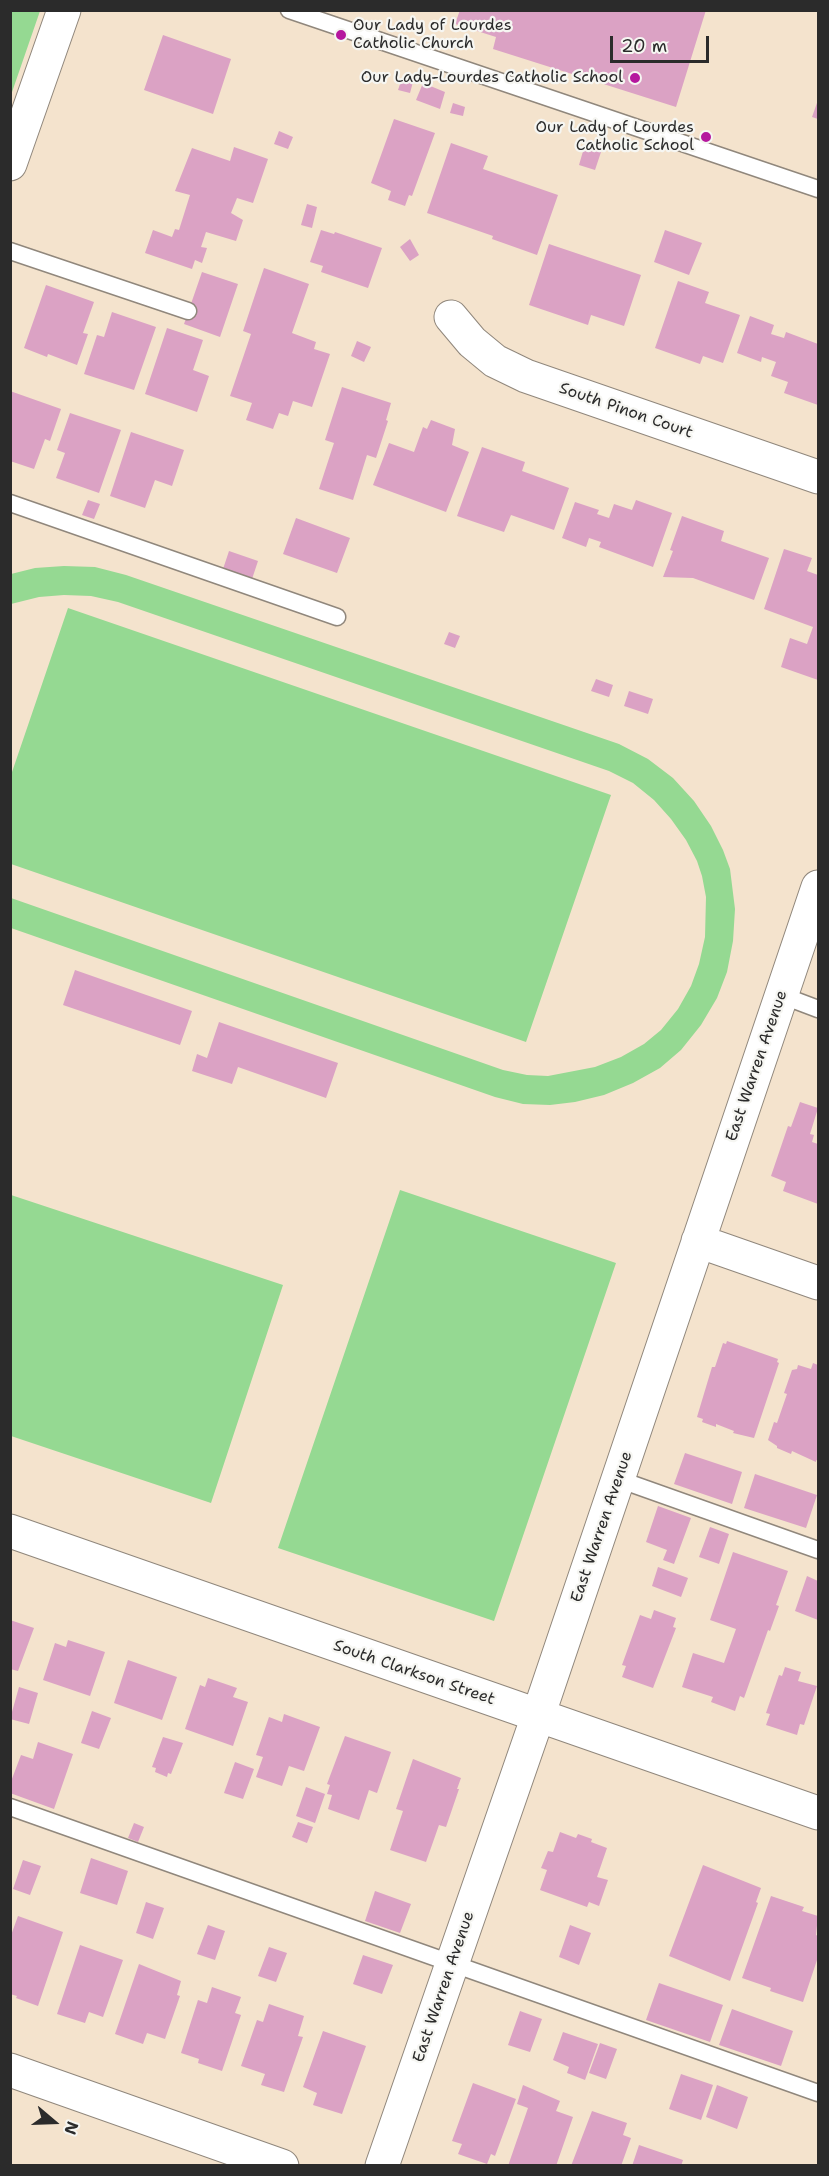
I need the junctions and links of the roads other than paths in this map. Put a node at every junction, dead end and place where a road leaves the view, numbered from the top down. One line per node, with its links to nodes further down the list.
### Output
1 (64, 10): 3 (street)
2 (290, 11): 4 (lane)
3 (10, 164)
4 (819, 189)
5 (10, 251): 6 (lane)
6 (188, 311)
7 (451, 317): 8 (street, South Pinon Court)
8 (819, 477)
9 (10, 503): 10 (lane)
10 (337, 617)
11 (819, 887): 12 (street, East Warren Avenue)
12 (781, 995): 13 (lane); 14 (street, East Warren Avenue)
13 (819, 1009)
14 (699, 1241): 15 (street); 16 (street, East Warren Avenue)
15 (819, 1283)
16 (618, 1479): 18 (lane); 19 (street, East Warren Avenue)
17 (10, 1531): 19 (street, South Clarkson Street)
18 (819, 1550)
19 (538, 1716): 21 (street, South Clarkson Street); 22 (street, East Warren Avenue)
20 (10, 1807): 22 (lane)
21 (819, 1813)
22 (453, 1962): 24 (lane); 26 (street, East Warren Avenue)
23 (10, 2070): 25 (street)
24 (819, 2093)
25 (282, 2166)
26 (382, 2166)

